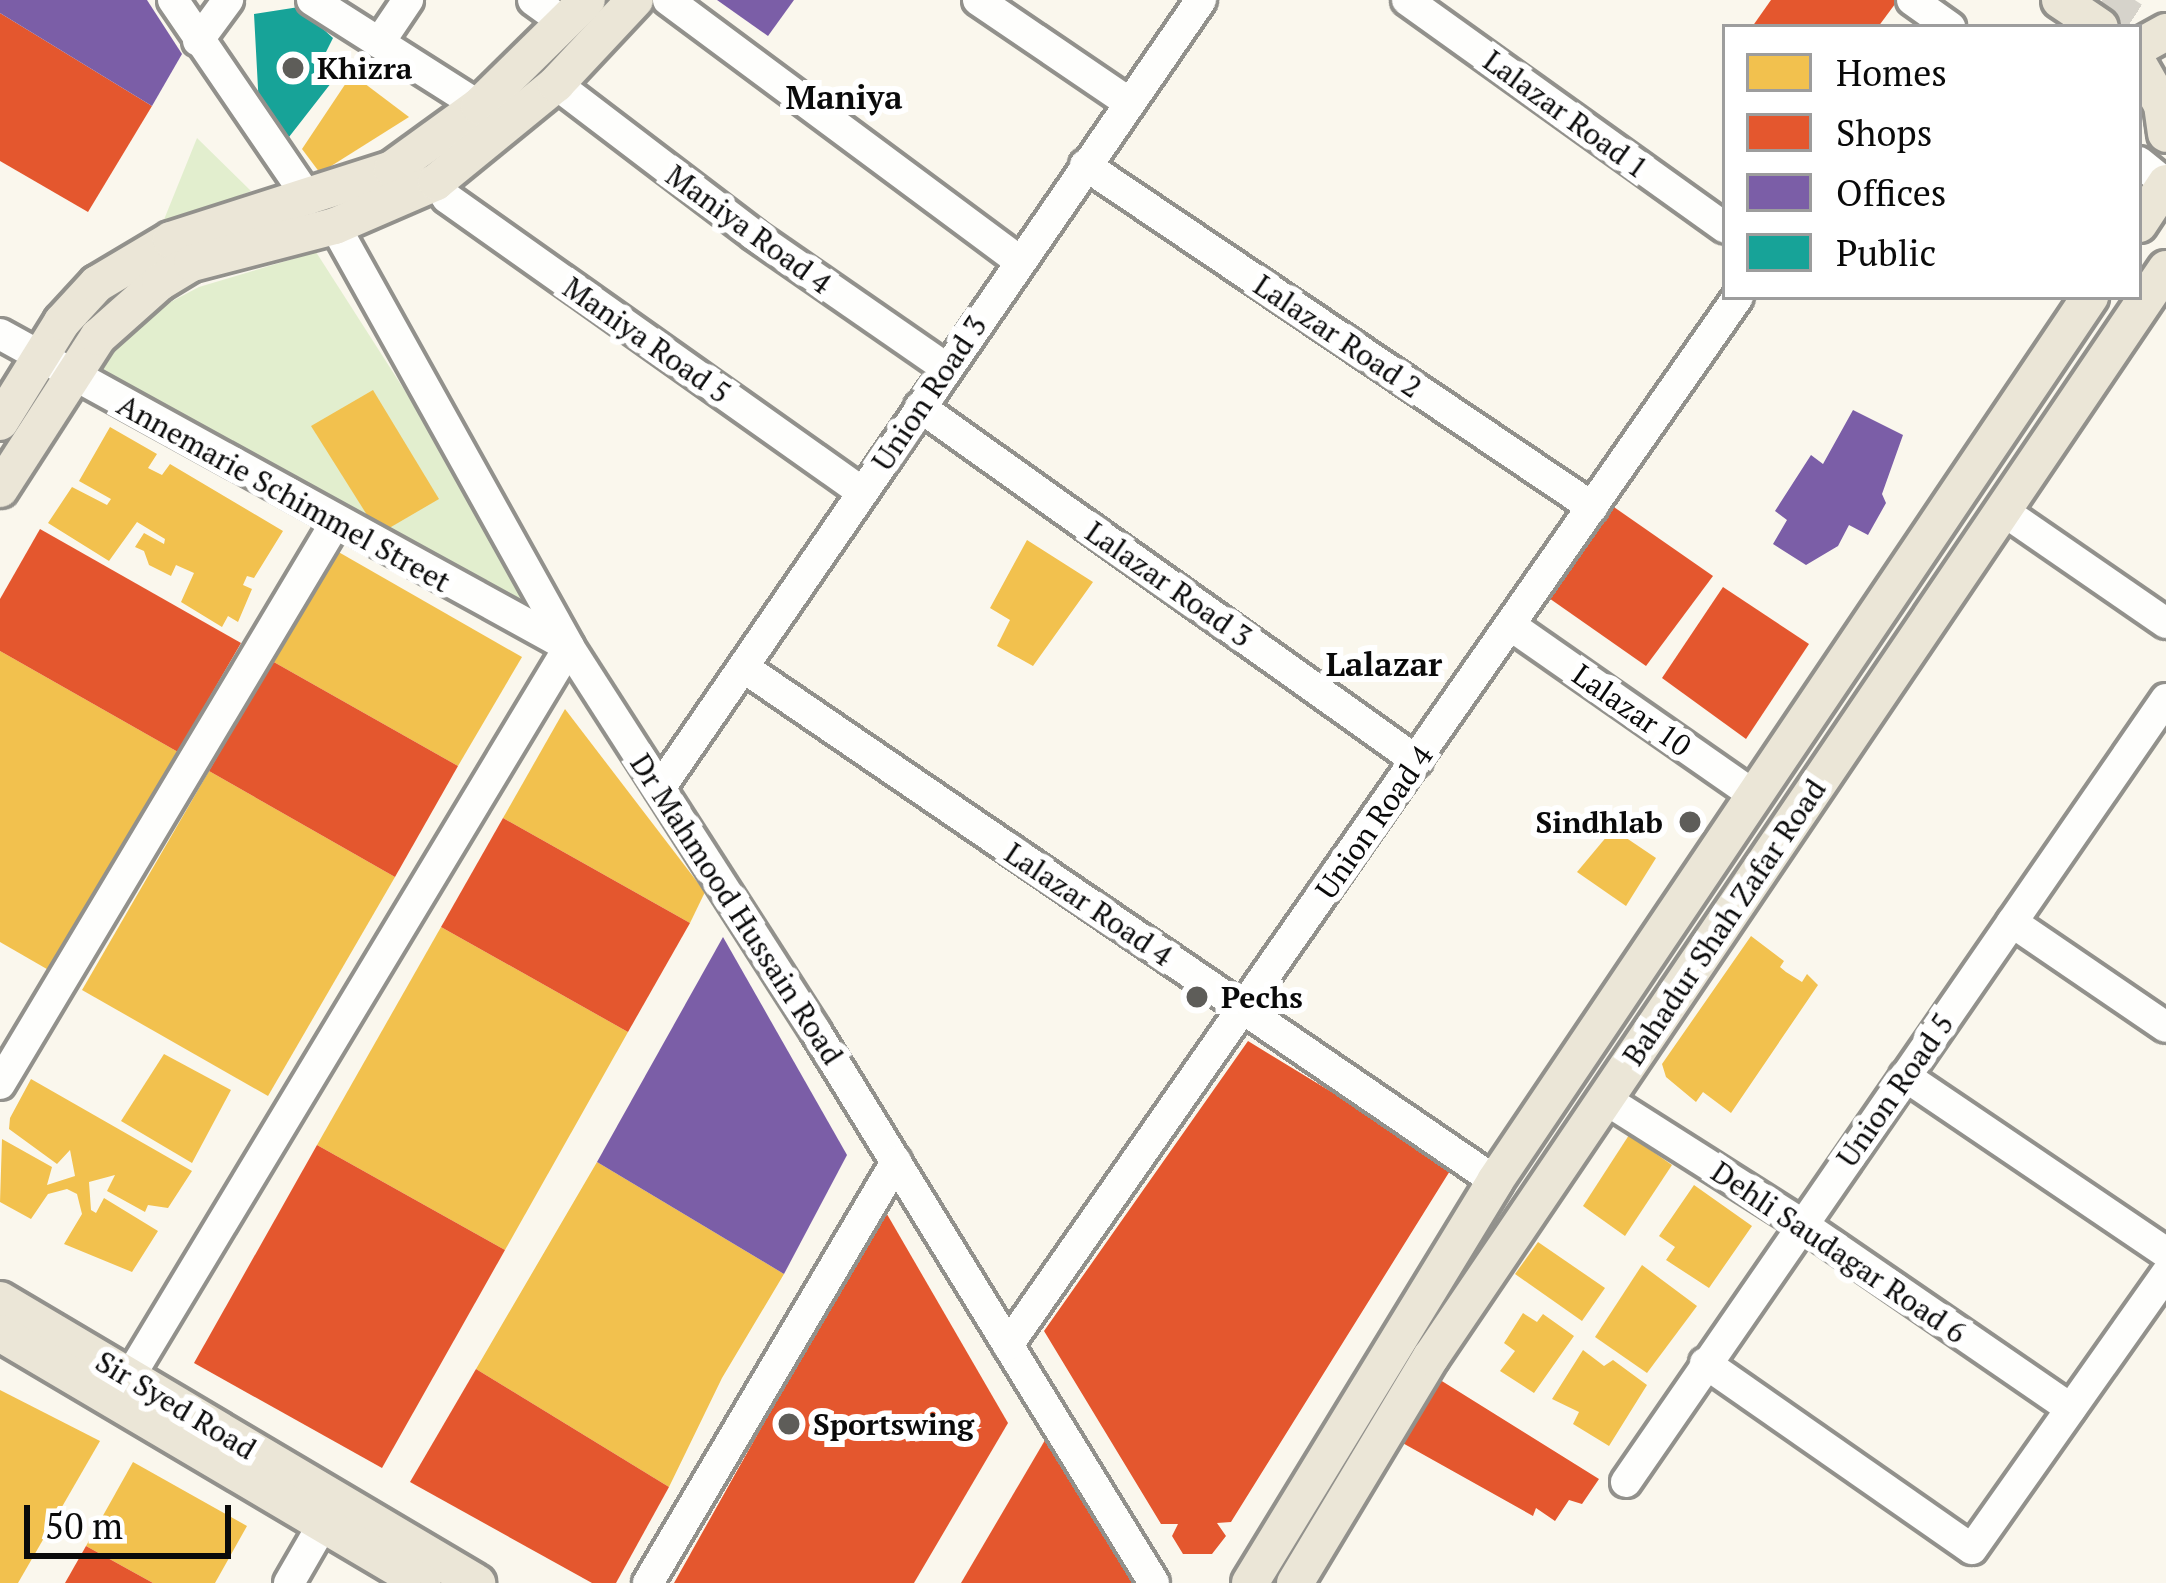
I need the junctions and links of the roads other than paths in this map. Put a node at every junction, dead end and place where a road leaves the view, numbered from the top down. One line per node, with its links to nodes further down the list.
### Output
1 (173, 0): 14 (street)
2 (228, 0): 14 (street)
3 (312, 0): 15 (street)
4 (407, 0): 15 (street)
5 (533, 0): 12 (street)
6 (635, 0): 19 (main road)
7 (668, 0): 32 (street)
8 (978, 0): 20 (street)
9 (1201, 0): 20 (street, Union Road 3)
10 (1407, 0): 31 (street, Lalazar Road 1)
11 (2060, 0): 13 (main road)
12 (577, 12): 21 (main road)
13 (2096, 24)
14 (198, 41): 28 (street)
15 (379, 43): 21 (street)
16 (2142, 52): 18 (main road)
17 (2142, 70): 22 (main road)
18 (2166, 72)
19 (556, 84): 26 (main road); 38 (street, Maniya Road 4)
20 (1128, 102): 24 (street, Union Road 3)
21 (478, 106): 28 (main road)
22 (2166, 134)
23 (2142, 164): 27 (street)
24 (1085, 165): 32 (street, Union Road 3); 43 (street, Lalazar Road 2)
25 (2166, 172): 27 (main road)
26 (436, 182): 30 (main road); 42 (street, Maniya Road 5)
27 (2166, 184): 29 (main road)
28 (309, 199): 37 (main road)
29 (2142, 220)
30 (334, 226): 37 (main road); 48 (street, Dr Mahmood Hussain Road)
31 (1722, 227)
32 (1020, 261): 38 (street, Union Road 3)
33 (2166, 268): 44 (main road, Bahadur Shah Zafar Road)
34 (1736, 300): 43 (street, Union Road 4)
35 (2088, 300): 54 (main road, Bahadur Shah Zafar Road)
36 (0, 334): 37 (street, Annemarie Schimmel Street)
37 (54, 366): 40 (main road); 41 (main road); 45 (street, Annemarie Schimmel Street)
38 (946, 368): 39 (street, Union Road 3)
39 (920, 407): 42 (street, Union Road 3); 52 (street, Lalazar Road 3)
40 (0, 422)
41 (0, 489)
42 (862, 492): 49 (street, Union Road 3)
43 (1592, 507): 47 (street, Union Road 4)
44 (2002, 510): 46 (street); 60 (main road, Bahadur Shah Zafar Road)
45 (336, 523): 48 (street, Annemarie Schimmel Street); 59 (street)
46 (2166, 623)
47 (1510, 625): 52 (street, Union Road 4); 54 (street, Lalazar 10)
48 (569, 647): 53 (street, Dr Mahmood Hussain Road); 70 (street)
49 (742, 668): 53 (street, Union Road 3); 56 (street, Lalazar Road 4)
50 (2166, 699): 51 (street, Union Road 5)
51 (2153, 746): 55 (street, Union Road 5)
52 (1417, 760): 56 (street, Union Road 4)
53 (660, 788): 61 (street, Dr Mahmood Hussain Road)
54 (1754, 795): 62 (main road, Bahadur Shah Zafar Road)
55 (2012, 922): 57 (street); 58 (street, Union Road 5)
56 (1243, 1009): 62 (street, Lalazar Road 4); 68 (street, Union Road 4)
57 (2166, 1027)
58 (1905, 1076): 63 (street, Union Road 5); 64 (street)
59 (0, 1084)
60 (1605, 1099): 63 (street, Dehli Saudagar Road 6); 80 (main road, Bahadur Shah Zafar Road)
61 (896, 1162): 68 (street, Dr Mahmood Hussain Road); 77 (street)
62 (1495, 1181): 79 (main road, Bahadur Shah Zafar Road)
63 (1802, 1224): 69 (street, Union Road 5); 71 (street, Dehli Saudagar Road 6)
64 (2166, 1253)
65 (2166, 1274): 71 (street)
66 (0, 1300): 70 (main road, Sir Syed Road)
67 (0, 1333): 70 (main road, Sir Syed Road)
68 (1008, 1345): 78 (street, Dr Mahmood Hussain Road)
69 (1706, 1363): 71 (street); 72 (street, Union Road 5)
70 (122, 1389): 73 (main road, Sir Syed Road); 76 (main road, Sir Syed Road)
71 (2071, 1408)
72 (1626, 1483)
73 (323, 1524): 74 (street); 75 (main road, Sir Syed Road)
74 (289, 1583)
75 (423, 1583)
76 (477, 1583)
77 (648, 1583)
78 (1154, 1583)
79 (1250, 1583)
80 (1295, 1583)

